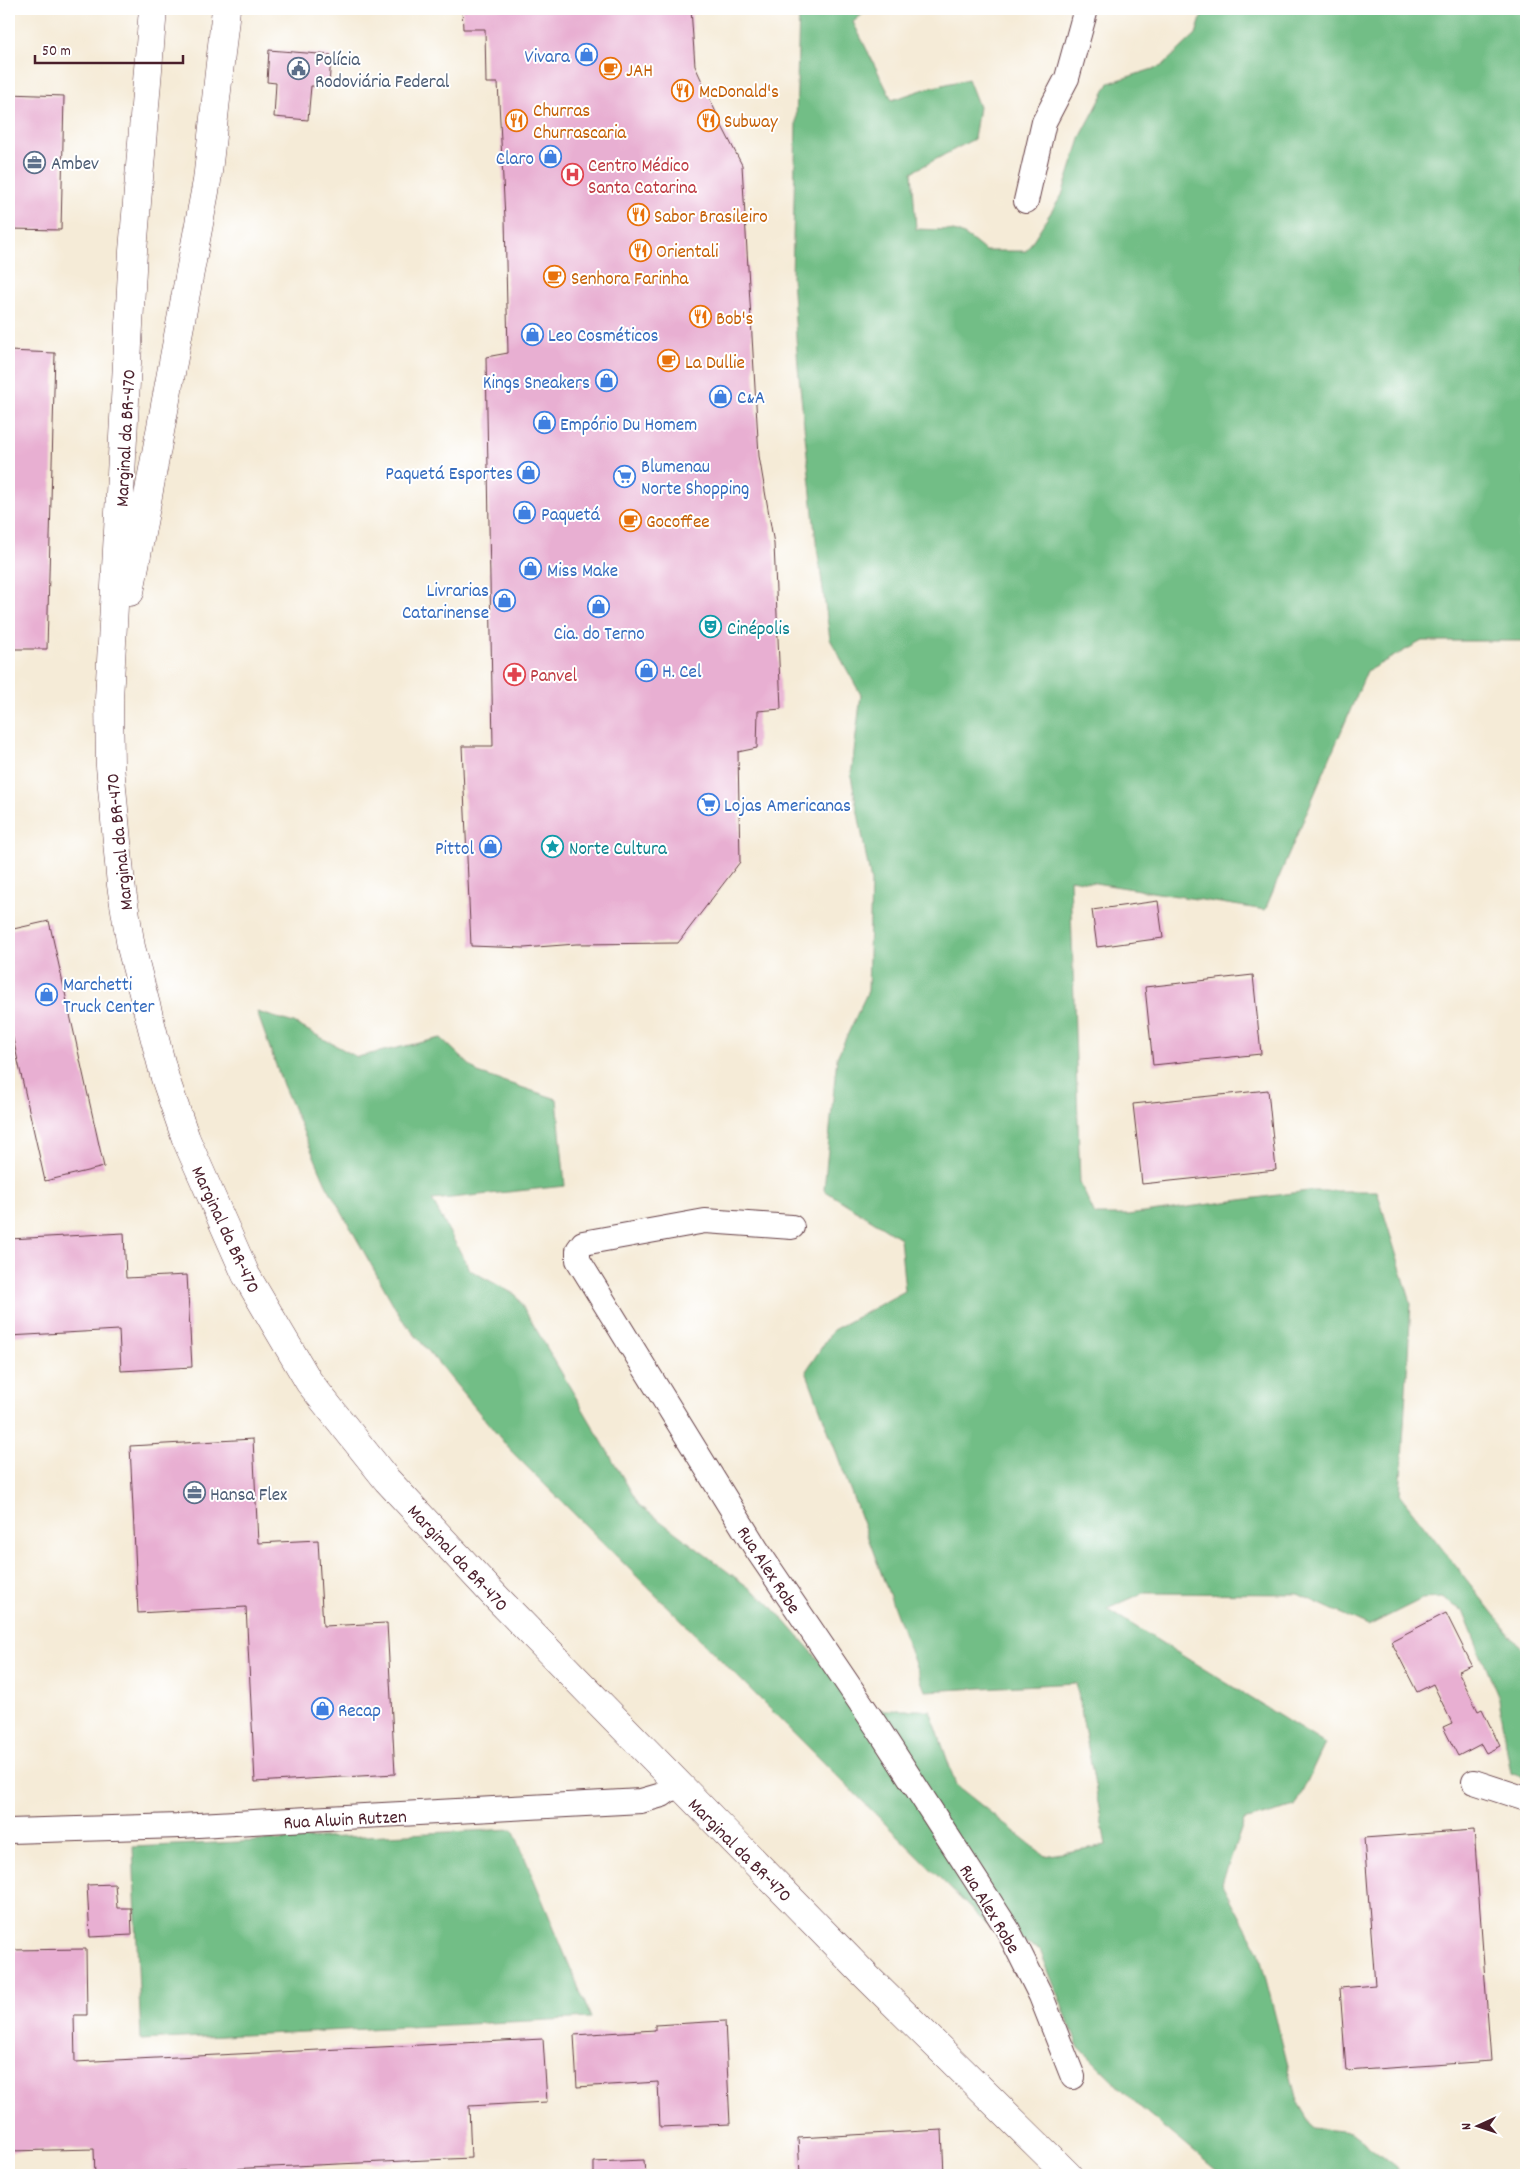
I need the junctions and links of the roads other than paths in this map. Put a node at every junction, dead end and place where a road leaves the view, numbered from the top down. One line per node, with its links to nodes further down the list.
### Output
1 (153, 9): 5 (highway, Marginal da BR-470)
2 (226, 9): 5 (highway)
3 (1086, 9): 4 (street)
4 (1026, 201)
5 (109, 699): 8 (highway, Marginal da BR-470)
6 (792, 1227): 11 (street, Rua Alex Robe)
7 (1474, 1782): 9 (street)
8 (677, 1784): 10 (street, Rua Alwin Rutzen); 12 (highway, Marginal da BR-470)
9 (1526, 1799)
10 (9, 1831)
11 (1072, 2077)
12 (1050, 2164): 13 (highway, Marginal da BR-470)
13 (1068, 2175)

